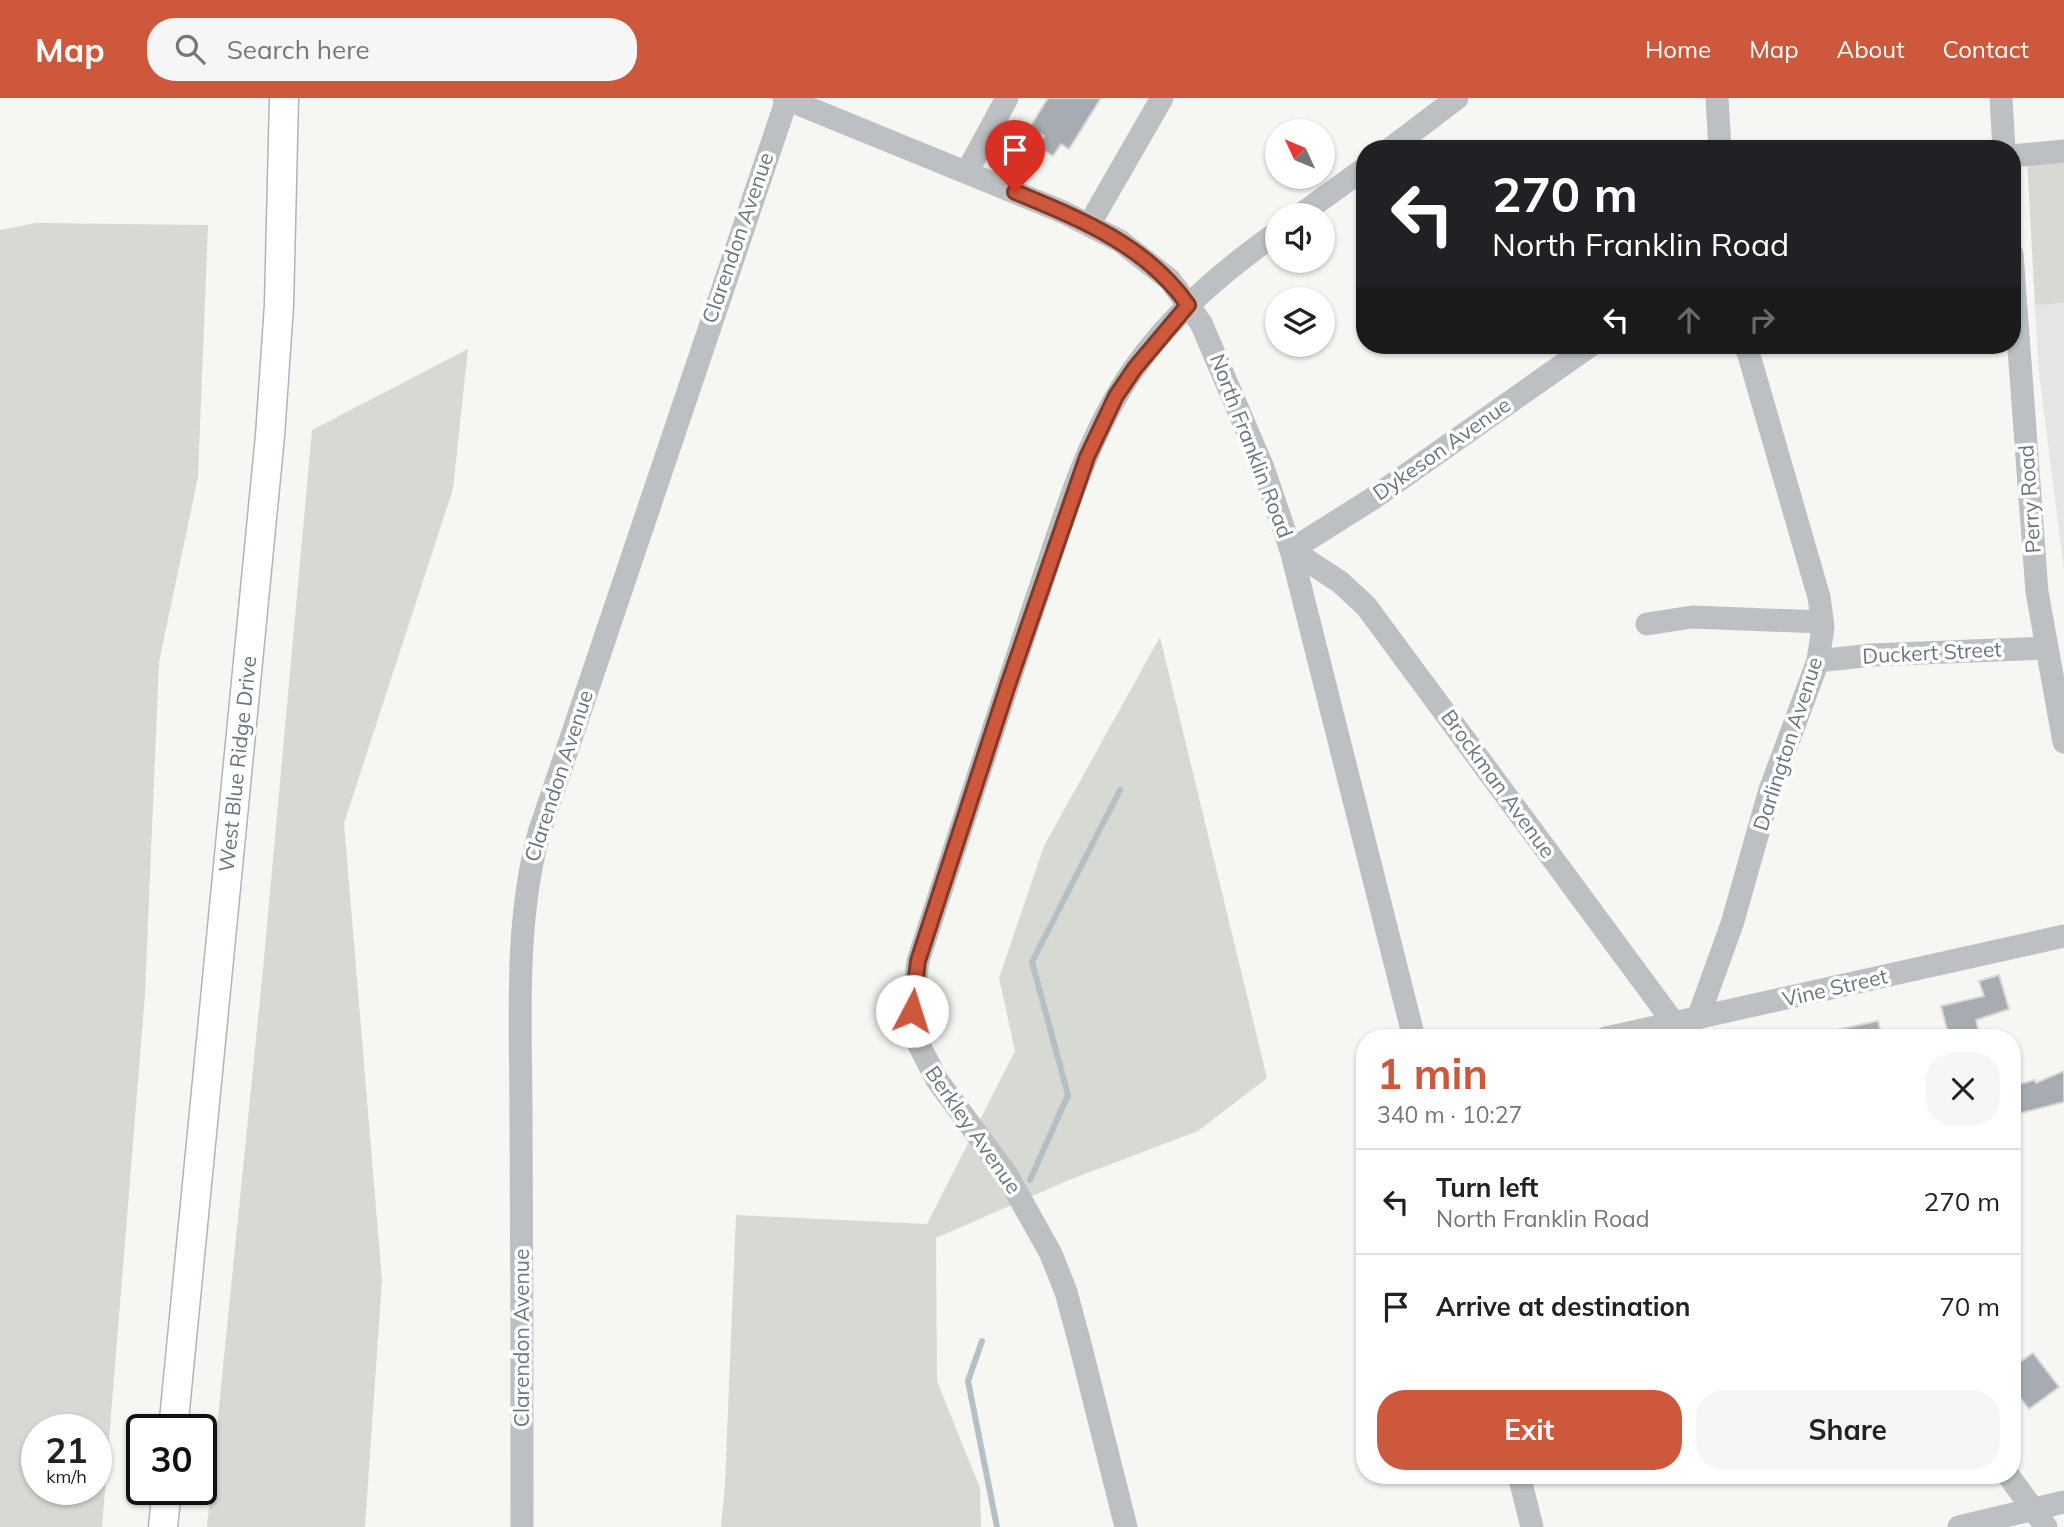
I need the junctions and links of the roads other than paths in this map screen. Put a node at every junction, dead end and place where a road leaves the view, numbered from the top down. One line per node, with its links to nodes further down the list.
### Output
1 (284, 98): 32 (main road, West Blue Ridge Drive)
2 (1007, 98): 13 (street)
3 (1161, 98): 16 (street)
4 (1457, 98): 8 (street)
5 (1717, 98): 9 (street)
6 (2001, 98): 10 (street)
7 (786, 99): 13 (street, North Franklin Road); 39 (street, Clarendon Avenue)
8 (1402, 140)
9 (1719, 140)
10 (2003, 140)
11 (2064, 150): 12 (street)
12 (2021, 155)
13 (967, 172): 16 (street, North Franklin Road)
14 (1356, 175): 15 (street)
15 (1317, 203)
16 (1089, 225): 18 (street, North Franklin Road)
17 (1265, 242): 18 (street, Berkley Avenue)
18 (1188, 305): 22 (street, North Franklin Road); 40 (street, Berkley Avenue)
19 (1578, 354): 22 (street, Dykeson Avenue)
20 (1749, 354): 23 (street, Darlington Avenue)
21 (2019, 354): 25 (street, Perry Road)
22 (1291, 550): 29 (street, Brockman Avenue); 30 (street, North Franklin Road)
23 (1822, 622): 24 (street); 26 (street, Darlington Avenue)
24 (1647, 624)
25 (2047, 648): 26 (street, Duckert Street); 27 (street, Perry Road)
26 (1818, 661): 29 (street, Darlington Avenue)
27 (2064, 742)
28 (2064, 936): 29 (street, Vine Street)
29 (1685, 1026): 31 (street, Vine Street)
30 (1412, 1029)
31 (1665, 1029)
32 (175, 1414)
33 (1521, 1484): 41 (street)
34 (2015, 1484): 37 (street)
35 (2064, 1502): 37 (street)
36 (165, 1505): 38 (main road)
37 (2040, 1518): 42 (street)
38 (163, 1527)
39 (522, 1527)
40 (1126, 1527)
41 (1532, 1527)
42 (1959, 1527)

